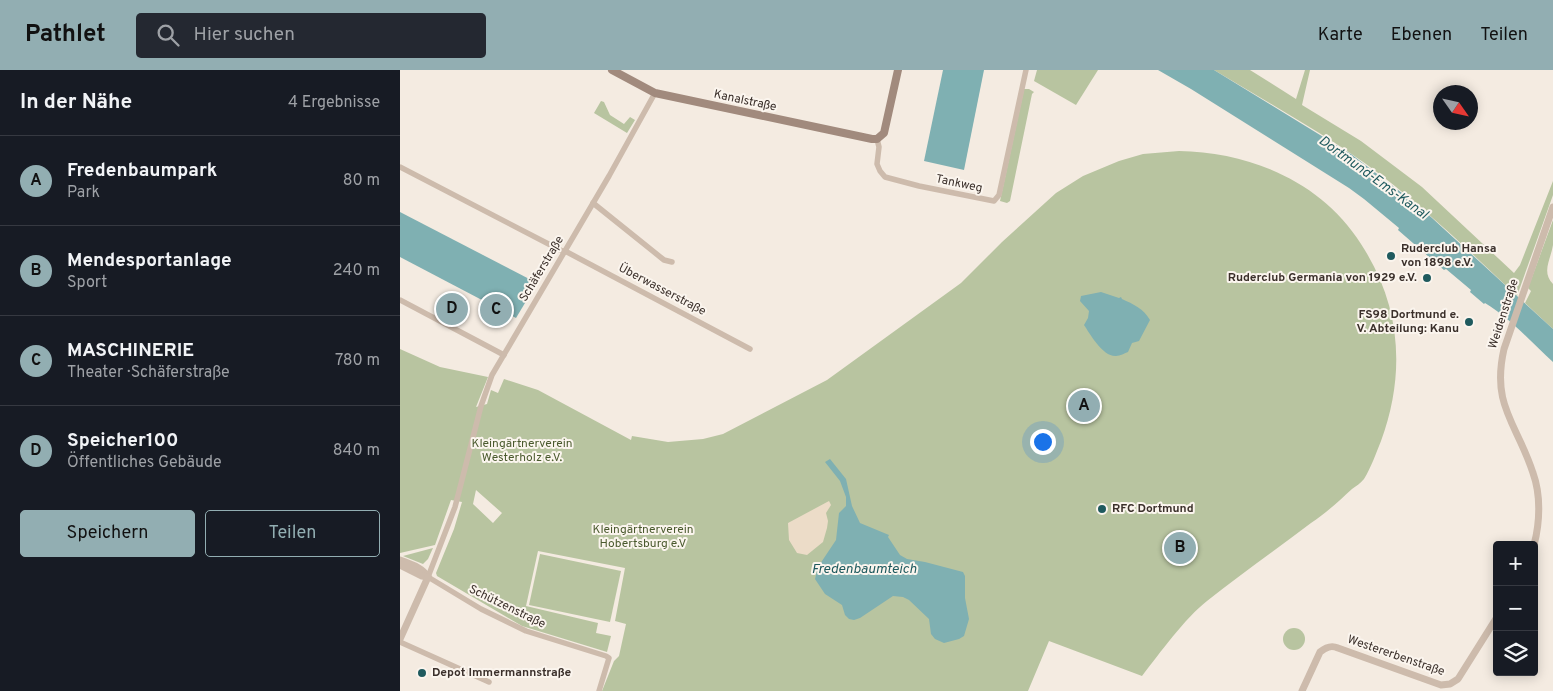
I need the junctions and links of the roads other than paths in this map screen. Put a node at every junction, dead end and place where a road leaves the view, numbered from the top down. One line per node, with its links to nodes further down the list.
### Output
1 (612, 70): 4 (main road, Kanalstraße)
2 (898, 70): 5 (main road)
3 (1026, 70): 5 (street, Tankweg)
4 (655, 93): 5 (main road, Kanalstraße); 7 (street, Schäferstraße)
5 (877, 138)
6 (400, 167): 9 (street, Überwasserstraße)
7 (593, 203): 9 (street, Schäferstraße); 10 (street)
8 (1553, 207): 14 (street, Weidenstraße)
9 (564, 251): 12 (street, Überwasserstraße); 13 (street, Schäferstraße)
10 (672, 262)
11 (400, 300): 13 (street)
12 (750, 349)
13 (504, 355): 17 (street, Schäferstraße)
14 (1535, 541)
15 (400, 560): 17 (street, Schützenstraße)
16 (400, 565): 17 (street, Schützenstraße)
17 (428, 577): 19 (street); 21 (street, Schützenstraße)
18 (1493, 623): 22 (street, Westererbenstraße)
19 (400, 640): 20 (street)
20 (489, 682)
21 (598, 691)
22 (1302, 691)

